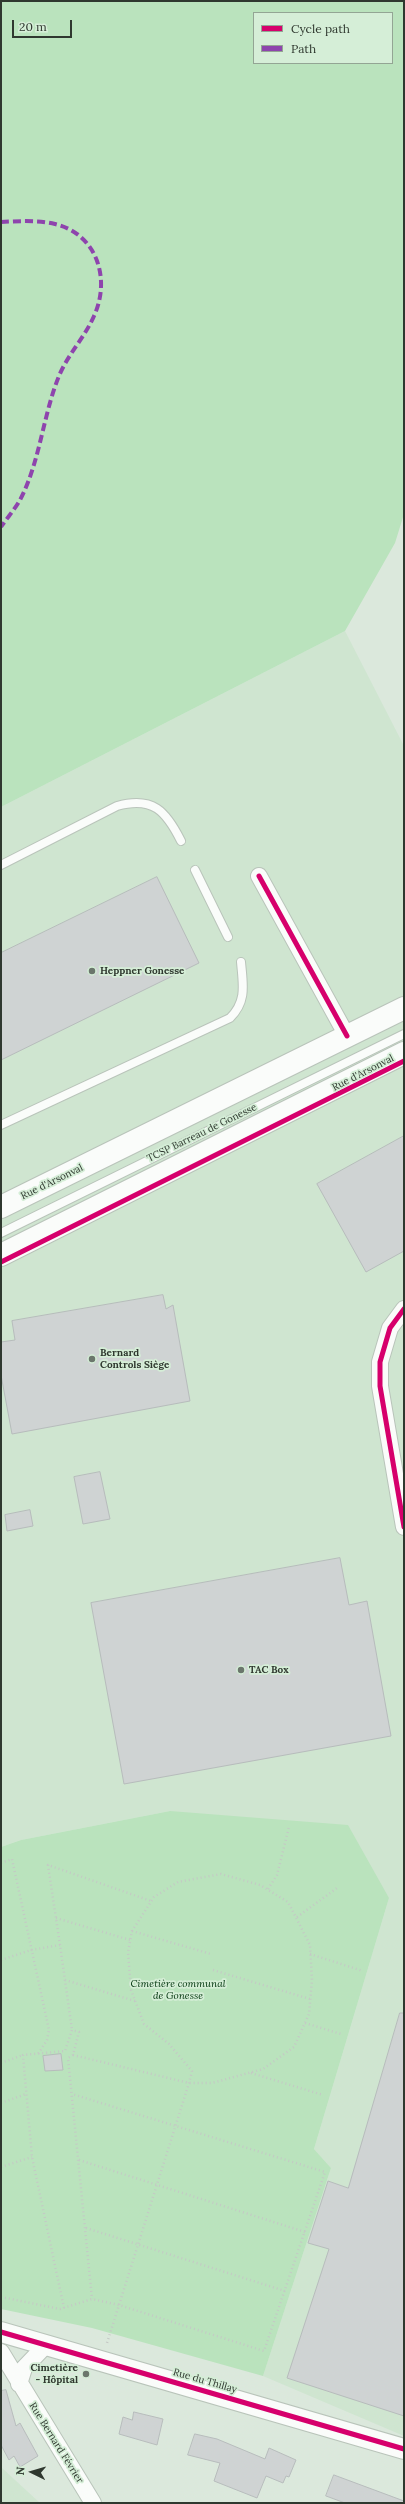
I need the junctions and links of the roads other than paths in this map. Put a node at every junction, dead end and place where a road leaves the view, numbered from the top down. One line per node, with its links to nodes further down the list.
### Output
1 (181, 841): 2 (lane)
2 (1, 865)
3 (195, 870): 5 (lane)
4 (259, 876): 9 (street)
5 (228, 937)
6 (240, 962): 11 (lane)
7 (404, 1008): 9 (main road, Rue d'Arsonval)
8 (404, 1034): 13 (lane, TCSP Barreau de Gonesse)
9 (347, 1036): 12 (main road, Rue d'Arsonval)
10 (404, 1053): 14 (main road, Rue d'Arsonval)
11 (1, 1125)
12 (1, 1207)
13 (1, 1233)
14 (1, 1255)
15 (404, 1309): 16 (street)
16 (404, 1527)
17 (1, 2332): 18 (street, Rue du Thillay)
18 (46, 2344): 20 (street); 21 (street, Rue du Thillay)
19 (1, 2352): 20 (street, Rue Bernard Février)
20 (19, 2384): 22 (street, Rue Bernard Février)
21 (404, 2449)
22 (93, 2503)

